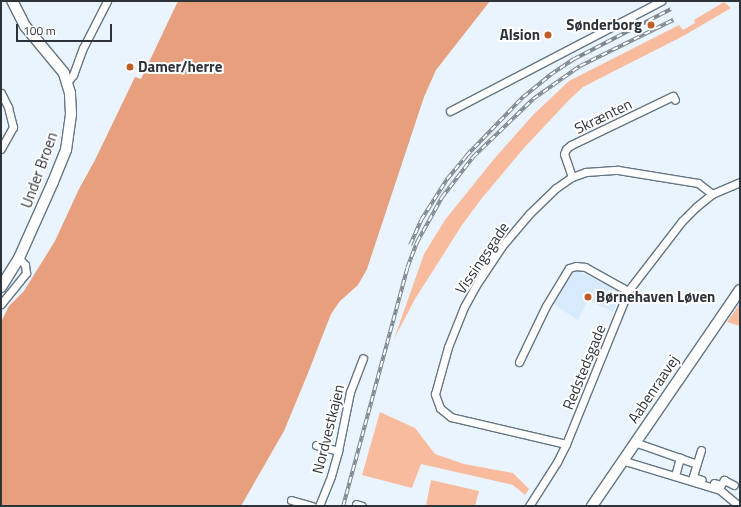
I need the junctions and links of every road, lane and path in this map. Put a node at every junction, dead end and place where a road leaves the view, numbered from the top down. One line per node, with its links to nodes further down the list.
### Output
1 (12, 1): 4 (street, Under Broen)
2 (107, 1): 4 (street)
3 (661, 1): 7 (street)
4 (68, 81): 12 (street, Under Broen)
5 (1, 93): 8 (street)
6 (675, 100): 9 (street, Skrænten)
7 (450, 111)
8 (1, 149)
9 (572, 177): 11 (street, Vissingsgade); 20 (street, Vissingsgade)
10 (740, 182): 11 (street, Redstedsgade)
11 (712, 194): 15 (street, Redstedsgade)
12 (19, 258): 13 (street, Under Broen); 16 (street)
13 (1, 287)
14 (740, 290): 19 (street, Aabenraavej)
15 (628, 291): 18 (street); 20 (street, Redstedsgade)
16 (1, 304)
17 (363, 358): 23 (street, Nordvestkajen)
18 (519, 362)
19 (636, 441): 24 (street); 25 (street, Aabenraavej)
20 (566, 444): 32 (street, Redstedsgade)
21 (316, 445): 23 (street)
22 (701, 450): 26 (street)
23 (338, 451): 31 (street, Nordvestkajen)
24 (680, 458): 26 (street); 27 (street)
25 (624, 459): 33 (street, Aabenraavej); 34 (street)
26 (696, 464): 28 (street)
27 (676, 472)
28 (734, 485)
29 (291, 500): 30 (street)
30 (312, 506)
31 (319, 506)
32 (529, 506)
33 (592, 506)
34 (739, 506)

